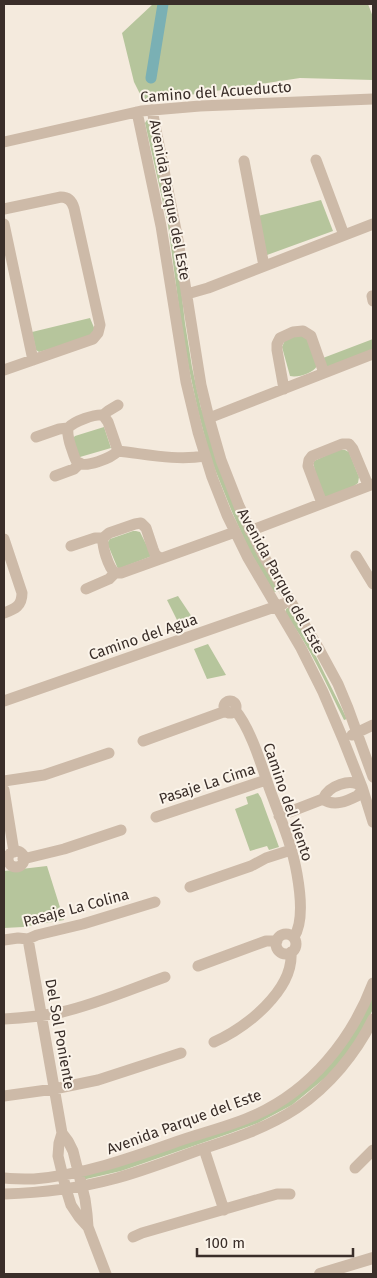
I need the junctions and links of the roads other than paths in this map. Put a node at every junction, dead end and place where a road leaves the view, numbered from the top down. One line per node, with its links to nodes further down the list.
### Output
1 (373, 99): 2 (street, Camino del Acueducto)
2 (152, 110): 3 (street, Camino del Acueducto); 12 (street, Avenida Parque del Este)
3 (137, 112): 4 (street, Camino del Acueducto); 24 (street, Avenida Parque del Este)
4 (4, 142)
5 (316, 160): 10 (street)
6 (244, 162): 11 (street)
7 (4, 210): 14 (street)
8 (4, 224): 14 (street)
9 (373, 224): 10 (street)
10 (344, 235): 11 (street)
11 (264, 266): 12 (street)
12 (187, 294): 20 (street, Avenida Parque del Este)
13 (373, 354): 16 (street)
14 (33, 360): 15 (street)
15 (4, 370)
16 (324, 373): 17 (street); 17 (street)
17 (284, 388): 20 (street)
18 (118, 406): 19 (street)
19 (103, 416): 21 (street); 23 (street)
20 (209, 418): 29 (street, Avenida Parque del Este)
21 (68, 428): 22 (street); 25 (street)
22 (36, 436)
23 (118, 451): 24 (street); 25 (street)
24 (205, 456): 30 (street, Avenida Parque del Este)
25 (80, 464): 26 (street)
26 (55, 476)
27 (371, 484): 28 (street); 28 (street)
28 (322, 503): 29 (street)
29 (250, 531): 39 (street, Avenida Parque del Este)
30 (235, 532): 35 (street); 40 (street, Avenida Parque del Este)
31 (103, 538): 33 (street); 35 (street); 36 (street)
32 (4, 539): 41 (street)
33 (71, 546)
34 (356, 556): 37 (street)
35 (160, 559): 36 (street)
36 (114, 573): 38 (street)
37 (373, 583)
38 (86, 589)
39 (291, 601): 40 (street, Camino del Agua); 44 (street, Avenida Parque del Este)
40 (276, 606): 42 (street, Camino del Agua); 45 (street, Avenida Parque del Este)
41 (4, 613)
42 (4, 701)
43 (373, 725): 44 (street)
44 (357, 732): 45 (street); 48 (street, Avenida Parque del Este)
45 (343, 739): 52 (street, Avenida Parque del Este)
46 (143, 741): 49 (street, Camino del Viento)
47 (109, 753): 50 (street)
48 (373, 777)
49 (266, 780): 54 (street, Camino del Viento); 55 (street, Pasaje La Cima)
50 (4, 781)
51 (373, 784): 52 (street)
52 (362, 787): 54 (street); 56 (street, Avenida Parque del Este)
53 (4, 790): 59 (street)
54 (279, 816): 58 (street, Camino del Viento)
55 (156, 817)
56 (373, 822)
57 (121, 830): 59 (street)
58 (291, 850): 60 (street); 62 (street, Camino del Viento)
59 (13, 859)
60 (190, 887)
61 (155, 902): 63 (street, Pasaje La Colina)
62 (294, 937): 65 (street); 66 (street)
63 (28, 939): 64 (street, Pasaje La Colina); 70 (street, Del Sol Poniente)
64 (4, 940)
65 (277, 941): 66 (street); 67 (street)
66 (291, 952): 73 (street)
67 (198, 966)
68 (166, 977): 70 (street)
69 (373, 983): 81 (street, Avenida Parque del Este)
70 (42, 1015): 71 (street); 75 (street, Del Sol Poniente)
71 (4, 1019)
72 (373, 1019): 78 (street, Avenida Parque del Este)
73 (214, 1042)
74 (181, 1053): 75 (street)
75 (54, 1089): 76 (street); 77 (street, Del Sol Poniente)
76 (4, 1096)
77 (62, 1133): 81 (street, Del Sol Poniente); 82 (street, Del Sol Poniente)
78 (204, 1148): 84 (street, Avenida Parque del Este); 88 (street)
79 (373, 1150): 80 (street)
80 (373, 1163)
81 (77, 1172): 82 (street, Avenida Parque del Este); 84 (street, Del Sol Poniente)
82 (62, 1174): 83 (street, Avenida Parque del Este); 85 (street, Del Sol Poniente)
83 (4, 1178)
84 (81, 1186): 85 (street, Avenida Parque del Este); 89 (street, Del Sol Poniente)
85 (66, 1189): 86 (street, Avenida Parque del Este); 89 (street, Del Sol Poniente)
86 (4, 1194)
87 (290, 1194): 88 (street)
88 (224, 1210): 90 (street)
89 (88, 1227): 92 (street, Del Sol Poniente)
90 (133, 1237)
91 (373, 1258): 93 (street)
92 (106, 1274)
93 (320, 1274)

